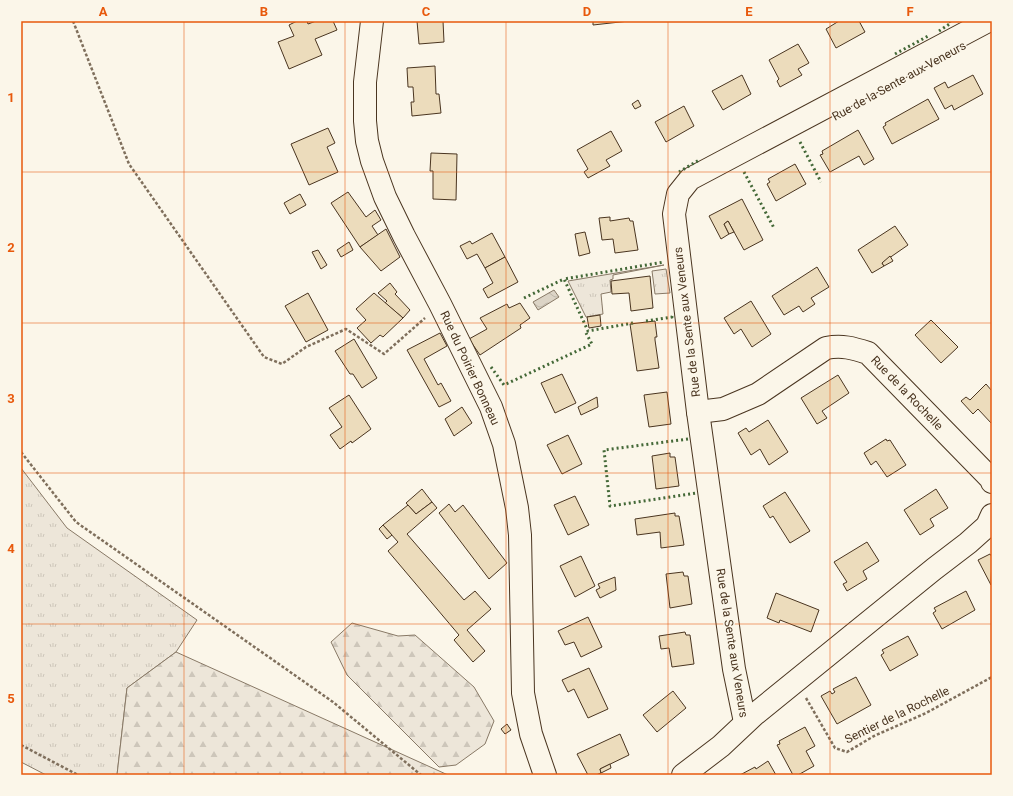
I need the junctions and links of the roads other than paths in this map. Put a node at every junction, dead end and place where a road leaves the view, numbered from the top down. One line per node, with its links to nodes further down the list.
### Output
1 (372, 21): 7 (street, Rue du Poirier Bonneau)
2 (988, 21): 3 (street, Rue de la Sente aux Veneurs)
3 (698, 412): 4 (street, Rue de la Rochelle); 6 (street, Rue de la Sente aux Veneurs)
4 (992, 482)
5 (992, 515): 6 (street)
6 (745, 722): 8 (street, Rue de la Sente aux Veneurs)
7 (545, 775)
8 (683, 775)

